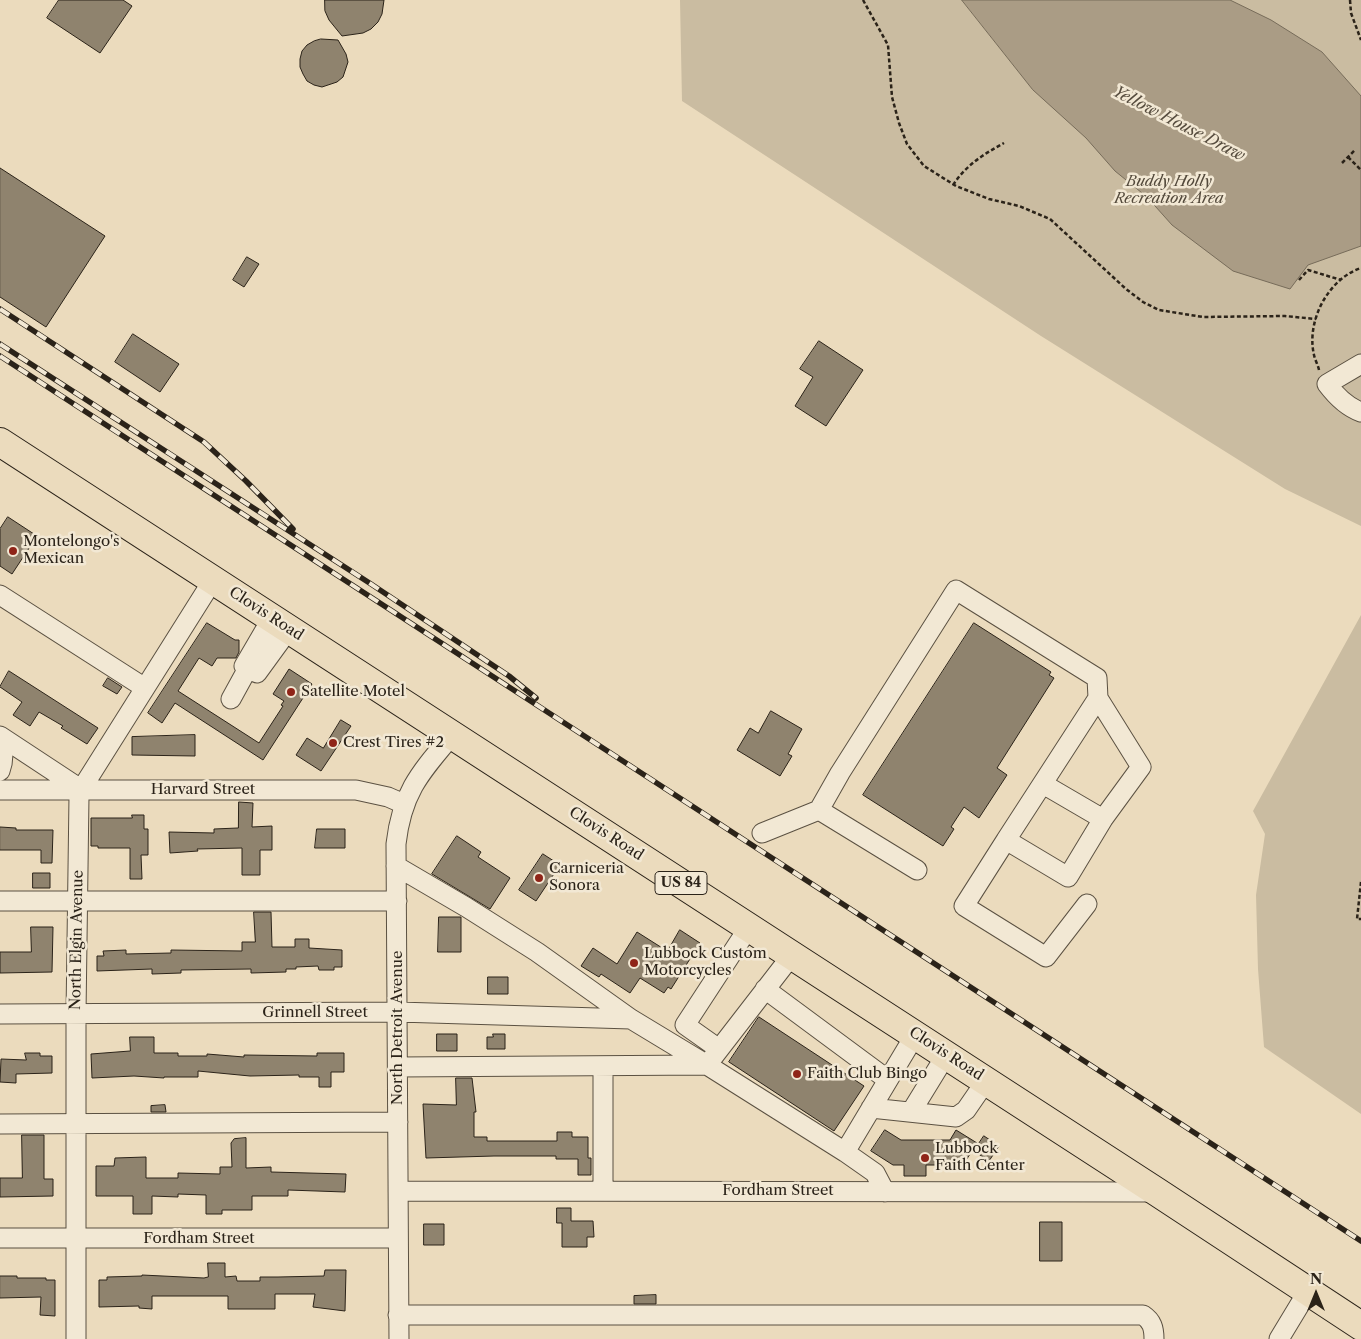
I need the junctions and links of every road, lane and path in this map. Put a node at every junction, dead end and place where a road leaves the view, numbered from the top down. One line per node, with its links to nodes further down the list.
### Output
1 (863, 0): 9 (path)
2 (1350, 0): 3 (path)
3 (1361, 40)
4 (1004, 142): 9 (path)
5 (1356, 150): 6 (path)
6 (1348, 157): 7 (path); 8 (path)
7 (1342, 163)
8 (1361, 170)
9 (953, 185): 13 (path)
10 (1361, 268): 12 (path)
11 (1299, 280): 12 (path)
12 (1341, 280): 13 (path)
13 (1316, 319): 15 (path)
14 (1361, 364): 15 (street)
15 (1327, 384): 16 (street)
16 (1361, 412)
17 (0, 442): 18 (highway, Clovis Road / US 84)
18 (214, 580): 20 (highway, Clovis Road / US 84); 21 (street, North Elgin Avenue)
19 (0, 595): 21 (street)
20 (281, 623): 23 (street); 24 (highway, Clovis Road / US 84)
21 (145, 688): 29 (street, North Elgin Avenue)
22 (1098, 698): 27 (street); 31 (street); 32 (street)
23 (231, 699)
24 (453, 734): 30 (street, North Detroit Avenue); 43 (highway, Clovis Road / US 84)
25 (0, 737): 26 (street); 29 (street)
26 (0, 771)
27 (1043, 784): 32 (street); 34 (street)
28 (0, 790): 29 (street, Harvard Street)
29 (82, 790): 30 (street, Harvard Street); 39 (street, North Elgin Avenue)
30 (404, 804): 35 (street, North Detroit Avenue)
31 (819, 810): 33 (street); 36 (street)
32 (1103, 819): 34 (street)
33 (762, 832)
34 (1006, 840): 41 (street)
35 (396, 866): 40 (street, North Detroit Avenue); 49 (street)
36 (917, 870)
37 (1361, 882): 42 (path)
38 (0, 901): 39 (street)
39 (78, 901): 40 (street); 48 (street, North Elgin Avenue)
40 (397, 901): 46 (street, North Detroit Avenue)
41 (1086, 904)
42 (1361, 919)
43 (748, 926): 44 (highway, Clovis Road / US 84); 51 (street)
44 (792, 954): 45 (street); 50 (highway, Clovis Road / US 84)
45 (765, 989): 51 (street); 56 (street)
46 (398, 1012): 48 (street, Grinnell Street); 49 (street, Grinnell Street); 55 (street, North Detroit Avenue)
47 (0, 1014): 48 (street, Grinnell Street)
48 (76, 1014): 62 (street, North Elgin Avenue)
49 (631, 1019): 53 (street)
50 (915, 1035): 52 (highway, Clovis Road / US 84); 56 (street)
51 (718, 1049): 53 (street)
52 (946, 1055): 57 (highway, Clovis Road / US 84); 59 (street)
53 (706, 1065): 54 (street); 63 (street)
54 (603, 1066): 55 (street); 65 (street)
55 (398, 1067): 60 (street, North Detroit Avenue)
56 (888, 1080): 58 (street)
57 (986, 1081): 59 (street); 67 (highway, Clovis Road / US 84)
58 (871, 1108): 59 (street); 63 (street)
59 (911, 1112)
60 (398, 1122): 62 (street); 64 (street, North Detroit Avenue)
61 (0, 1124): 62 (street)
62 (76, 1124): 70 (street, North Elgin Avenue)
63 (845, 1152): 66 (street)
64 (398, 1191): 65 (street, Fordham Street); 69 (street, North Detroit Avenue)
65 (603, 1191): 66 (street, Fordham Street)
66 (885, 1192): 67 (street, Fordham Street)
67 (1157, 1192): 71 (highway, Clovis Road / US 84)
68 (0, 1238): 70 (street, Fordham Street)
69 (398, 1238): 70 (street, Fordham Street); 72 (street, North Detroit Avenue)
70 (76, 1239): 74 (street, North Elgin Avenue)
71 (1308, 1291): 73 (highway, Clovis Road / US 84); 77 (street)
72 (398, 1315): 75 (street, North Detroit Avenue); 76 (street)
73 (1361, 1326)
74 (76, 1339)
75 (399, 1339)
76 (1154, 1339)
77 (1279, 1339)

